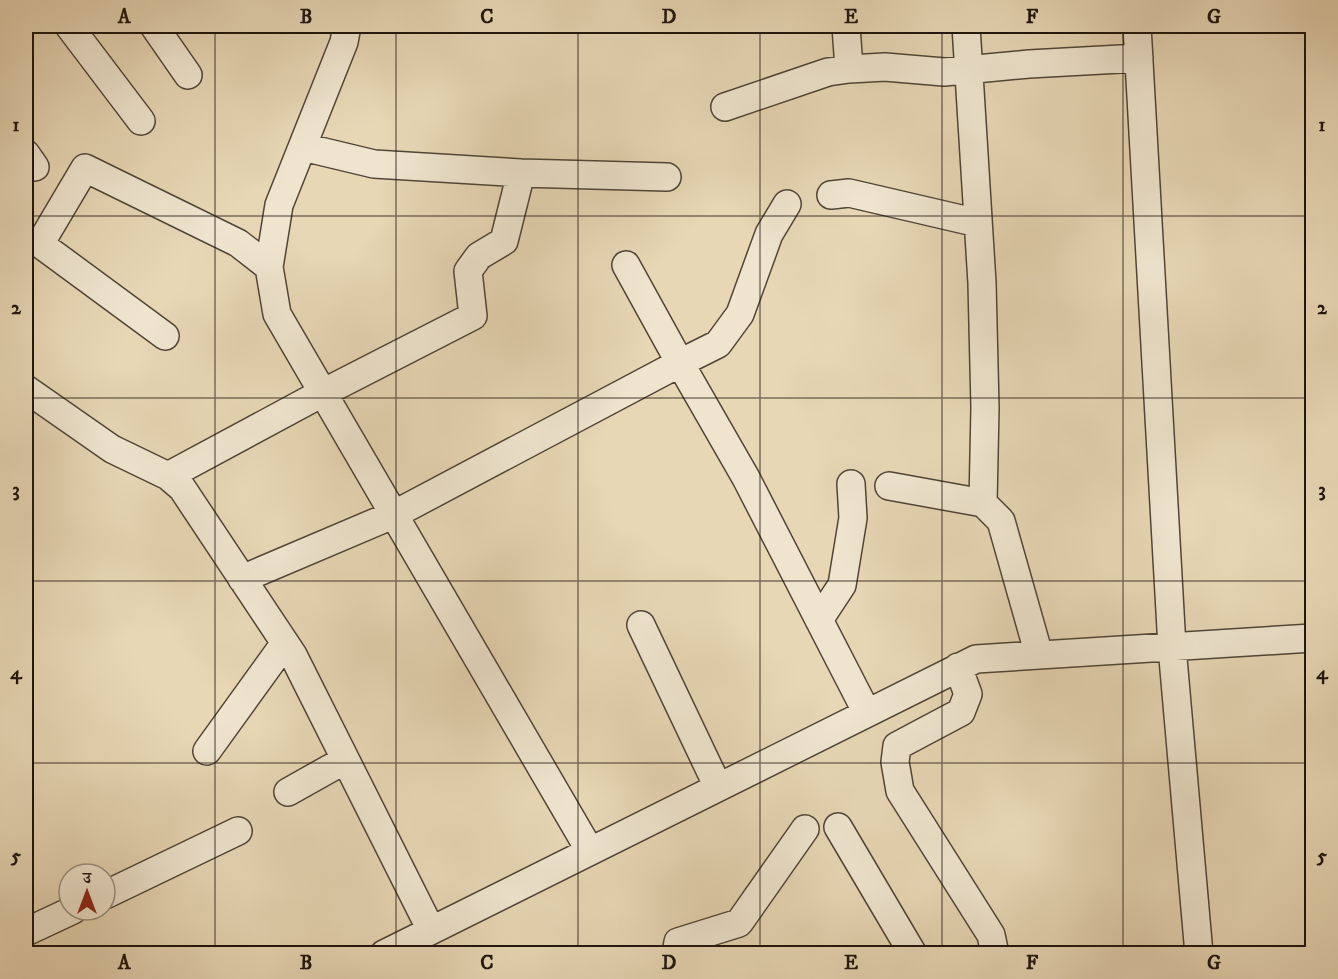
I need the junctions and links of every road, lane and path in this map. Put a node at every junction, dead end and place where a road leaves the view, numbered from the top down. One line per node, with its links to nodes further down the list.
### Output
1 (69, 26): 12 (street)
2 (154, 26): 10 (street)
3 (347, 26): 13 (street)
4 (846, 26): 8 (street)
5 (966, 26): 9 (street)
6 (1137, 26): 7 (street)
7 (1139, 58): 9 (street); 36 (street)
8 (849, 69): 9 (street); 11 (street)
9 (968, 70): 18 (street)
10 (188, 75)
11 (725, 107)
12 (141, 121)
13 (303, 147): 14 (street); 21 (street)
14 (521, 173): 15 (street); 24 (street)
15 (667, 177)
16 (831, 195): 18 (street)
17 (787, 204): 23 (street)
18 (978, 223): 29 (street)
19 (33, 254): 21 (street); 22 (street)
20 (626, 265): 23 (street)
21 (269, 267): 24 (street)
22 (165, 336)
23 (680, 363): 30 (street); 32 (street)
24 (323, 392): 26 (street); 30 (street)
25 (28, 395): 26 (street)
26 (168, 476): 31 (street)
27 (851, 484): 32 (street)
28 (889, 486): 29 (street)
29 (983, 503): 37 (street)
30 (395, 514): 31 (street); 47 (street)
31 (242, 579): 35 (street)
32 (819, 620): 39 (street)
33 (641, 625): 42 (street)
34 (1312, 638): 36 (street)
35 (285, 643): 40 (street); 41 (street)
36 (1172, 647): 37 (street); 56 (street)
37 (1039, 655): 38 (street)
38 (958, 667): 39 (street); 55 (street)
39 (867, 713): 42 (street)
40 (207, 751)
41 (345, 760): 43 (street); 50 (street)
42 (718, 787): 47 (street)
43 (288, 792)
44 (838, 827): 54 (street)
45 (805, 829): 53 (street)
46 (238, 831): 48 (street)
47 (590, 851): 50 (street)
48 (117, 889)
49 (57, 918): 51 (street)
50 (431, 930): 52 (street)
51 (26, 932)
52 (384, 954)
53 (676, 954)
54 (913, 954)
55 (995, 954)
56 (1199, 954)

